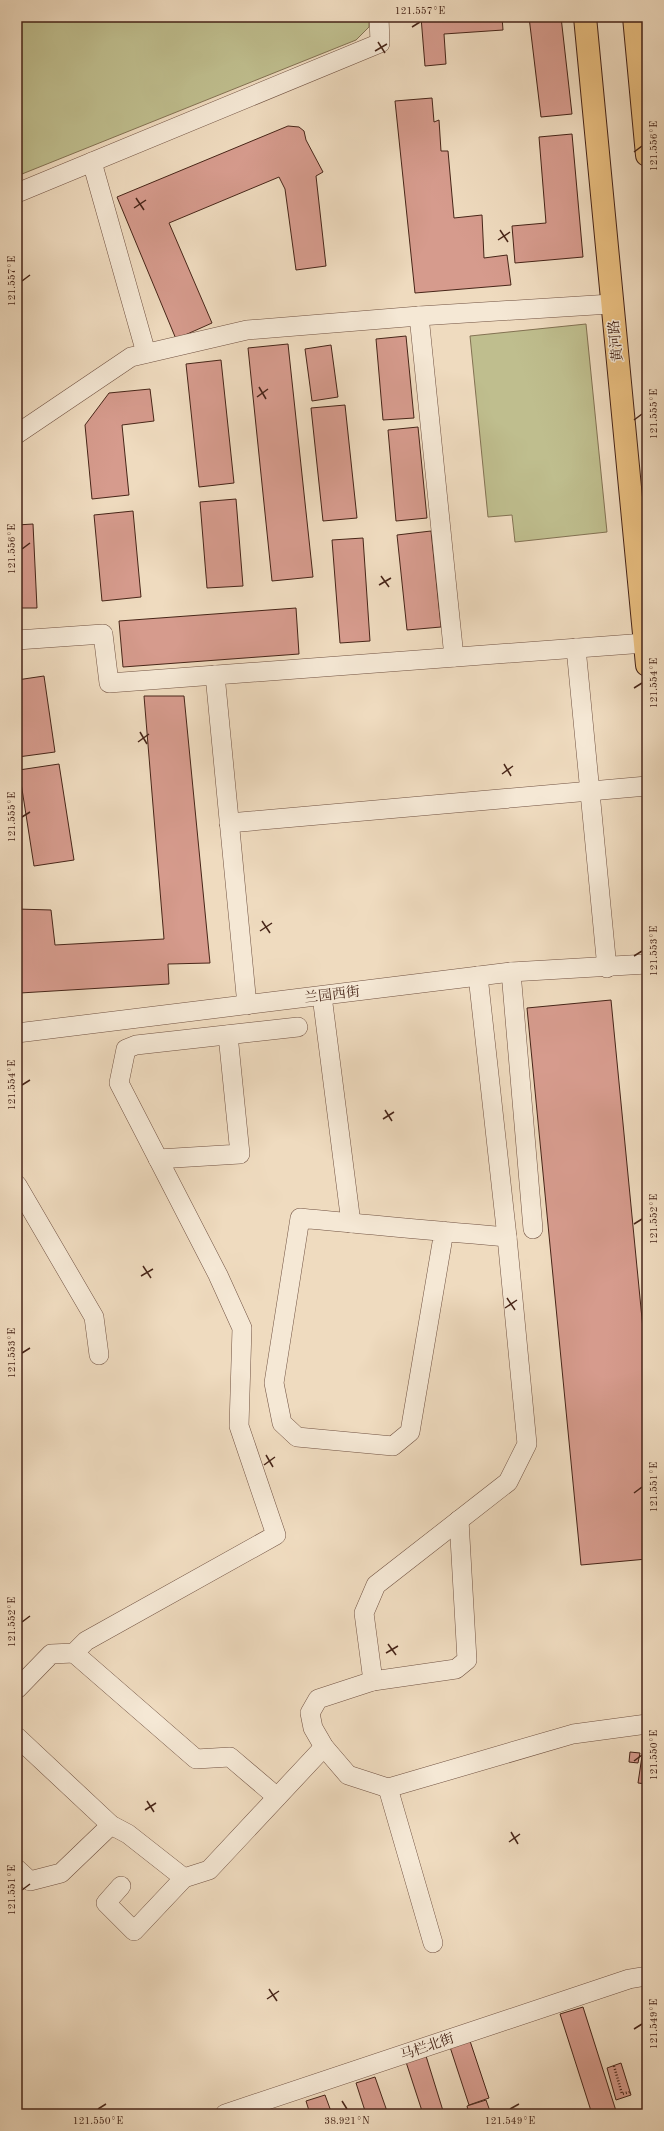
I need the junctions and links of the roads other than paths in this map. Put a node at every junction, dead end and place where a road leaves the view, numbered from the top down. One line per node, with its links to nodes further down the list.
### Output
1 (379, 17): 5 (street)
2 (585, 17): 7 (main road, 黄河路)
3 (634, 17): 4 (main road)
4 (647, 155)
5 (92, 162): 6 (street); 9 (street)
6 (17, 193)
7 (611, 304): 8 (street); 12 (main road, 黄河路)
8 (419, 316): 9 (street); 14 (street)
9 (146, 353): 10 (street)
10 (17, 434)
11 (17, 640): 16 (street)
12 (645, 643): 13 (street); 15 (main road, 黄河路)
13 (576, 648): 14 (street); 18 (street)
14 (454, 657): 16 (street)
15 (647, 665)
16 (214, 675): 19 (street)
17 (647, 786): 18 (street)
18 (590, 792): 19 (street); 21 (street)
19 (229, 823): 25 (street)
20 (647, 964): 21 (street, 兰园西街)
21 (606, 968): 22 (street, 兰园西街)
22 (511, 972): 23 (street, 兰园西街); 32 (street)
23 (478, 976): 24 (street, 兰园西街); 34 (street)
24 (322, 996): 25 (street, 兰园西街); 31 (street)
25 (247, 1005): 27 (street, 兰园西街)
26 (298, 1027): 28 (street)
27 (17, 1033)
28 (228, 1035): 29 (street); 29 (street)
29 (158, 1159): 37 (street)
30 (17, 1185): 35 (street)
31 (351, 1223): 33 (street); 33 (street)
32 (533, 1229)
33 (444, 1231): 34 (street)
34 (507, 1237): 36 (street)
35 (99, 1355)
36 (459, 1520): 38 (street); 38 (street)
37 (74, 1653): 39 (street); 44 (street)
38 (373, 1681): 42 (street)
39 (17, 1689)
40 (647, 1724): 43 (street)
41 (17, 1737): 45 (street)
42 (324, 1747): 43 (street); 44 (street)
43 (388, 1788): 49 (street)
44 (277, 1797): 47 (street)
45 (111, 1825): 46 (street); 47 (street)
46 (17, 1869)
47 (184, 1878): 48 (street)
48 (121, 1886)
49 (433, 1943)
50 (647, 1967): 51 (street, 马栏北街)
51 (638, 1978): 52 (street, 马栏北街)
52 (225, 2114)

